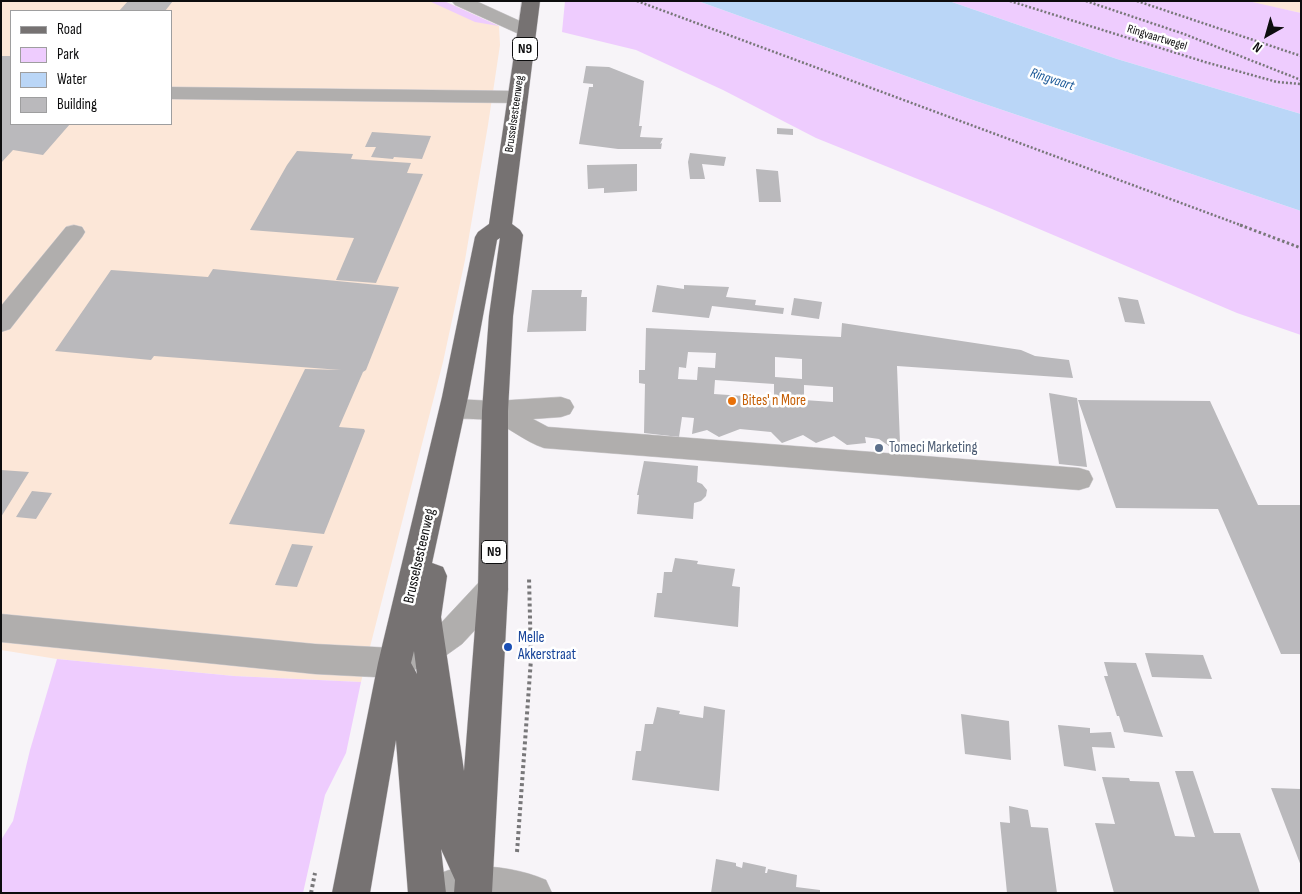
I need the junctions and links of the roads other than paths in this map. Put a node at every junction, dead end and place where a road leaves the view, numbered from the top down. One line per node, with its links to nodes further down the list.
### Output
1 (461, 1): 3 (street)
2 (531, 1): 3 (main road, Brusselsesteenweg / N9)
3 (527, 30): 5 (main road, Brusselsesteenweg / N9)
4 (172, 93): 5 (street)
5 (518, 97): 6 (main road, Brusselsesteenweg / N9)
6 (500, 227): 10 (main road, Brusselsesteenweg); 11 (main road, N9)
7 (74, 232): 8 (street)
8 (1, 323)
9 (561, 407): 11 (street)
10 (454, 409): 11 (street); 13 (main road, Brusselsesteenweg)
11 (495, 411): 12 (street); 14 (main road, N9)
12 (1079, 479)
13 (429, 518): 16 (main road); 17 (main road, Brusselsesteenweg)
14 (493, 589): 16 (street); 18 (main road, N9)
15 (1, 628): 17 (street)
16 (430, 649): 17 (street); 18 (main road)
17 (394, 663): 19 (main road, Brusselsesteenweg); 20 (main road)
18 (474, 888): 21 (street); 22 (street)
19 (351, 893)
20 (427, 893)
21 (435, 893)
22 (532, 893)

